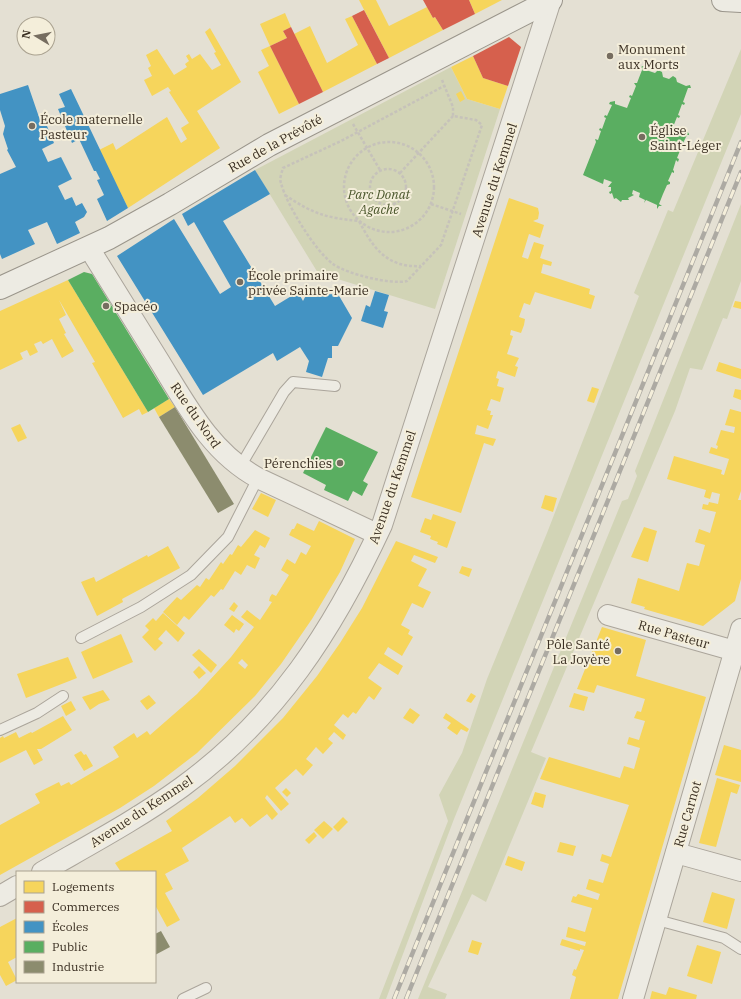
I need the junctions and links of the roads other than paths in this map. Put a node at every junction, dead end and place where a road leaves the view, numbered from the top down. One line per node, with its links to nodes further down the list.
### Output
1 (551, 0): 4 (street, Rue de la Prévôté); 9 (street, Avenue du Kemmel)
2 (723, 0): 3 (street)
3 (741, 1)
4 (89, 248): 5 (street, Rue de la Prévôté); 7 (street, Rue du Nord)
5 (0, 288)
6 (335, 386): 7 (lane)
7 (240, 467): 8 (street, Rue du Nord)
8 (258, 478): 9 (street, Rue du Nord); 12 (lane)
9 (377, 534): 17 (street, Avenue du Kemmel)
10 (608, 615): 13 (street, Rue Pasteur)
11 (741, 629): 13 (street, Rue Carnot)
12 (81, 638)
13 (738, 651): 16 (street, Rue Carnot)
14 (63, 696): 15 (lane)
15 (0, 730)
16 (676, 853): 18 (street); 21 (street, Rue Carnot)
17 (44, 871)
18 (741, 871)
19 (16, 887): 20 (street)
20 (0, 896)
21 (657, 920): 22 (lane); 25 (street, Rue Carnot)
22 (741, 949)
23 (206, 988): 24 (lane)
24 (183, 999)
25 (633, 999)

